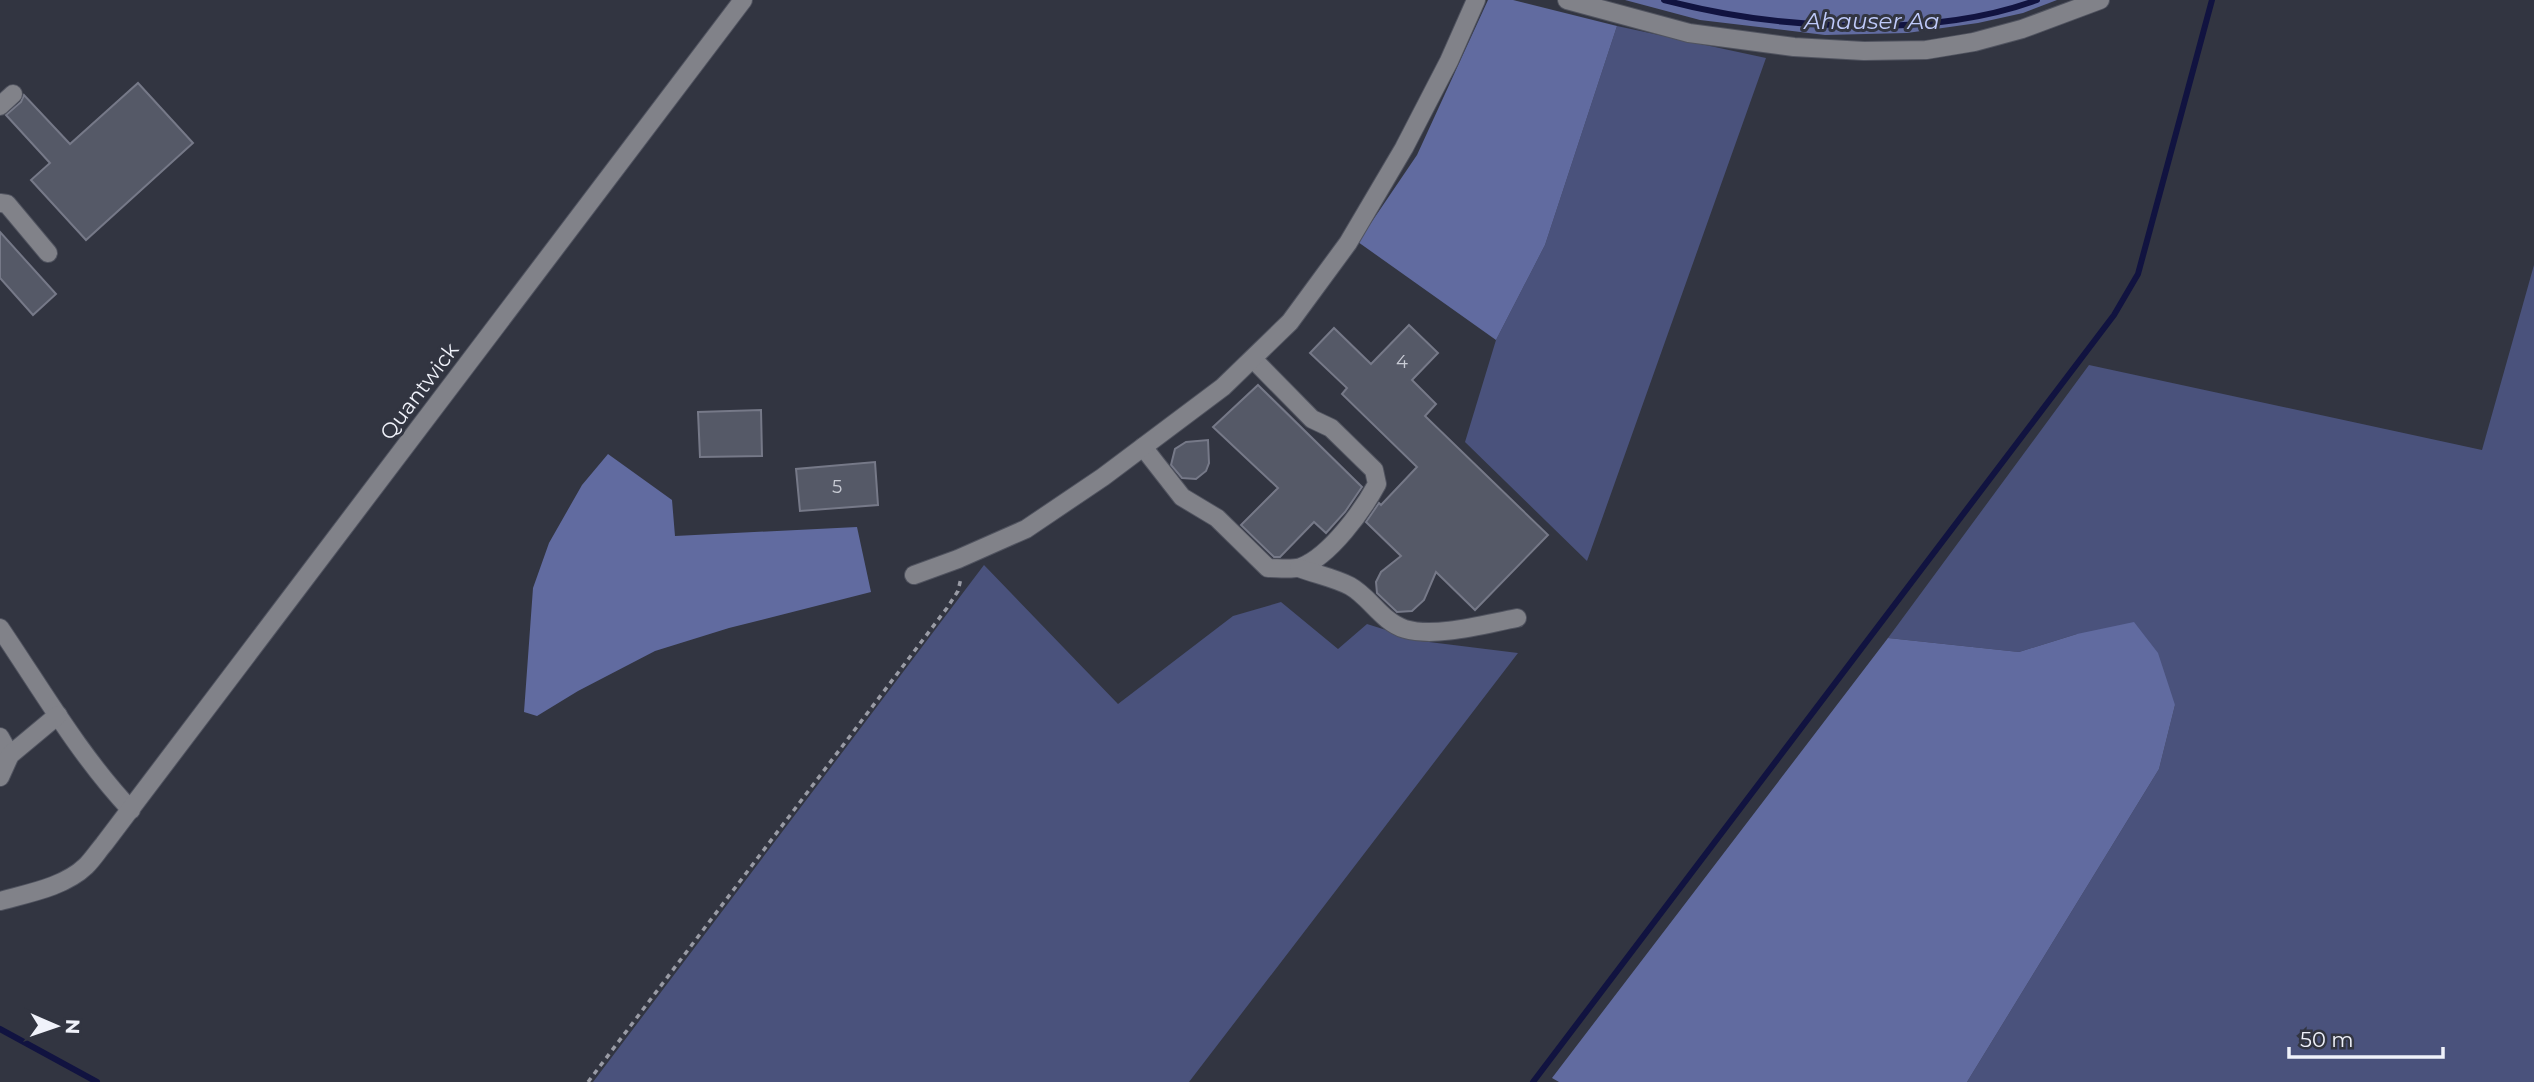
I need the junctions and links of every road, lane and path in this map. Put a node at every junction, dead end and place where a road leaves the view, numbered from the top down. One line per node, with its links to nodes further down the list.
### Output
1 (743, 0): 18 (street, Quantwick)
2 (1476, 0): 7 (street)
3 (1567, 0): 4 (street)
4 (2100, 0)
5 (0, 203): 6 (street)
6 (48, 253)
7 (1253, 359): 8 (street); 10 (street)
8 (1143, 447): 9 (street); 10 (street)
9 (958, 559): 11 (street); 20 (path)
10 (1299, 568): 12 (street)
11 (914, 575)
12 (1517, 618)
13 (0, 628): 14 (street)
14 (58, 715): 16 (street); 18 (street)
15 (0, 737): 16 (street)
16 (10, 755): 17 (street)
17 (0, 777)
18 (131, 810): 19 (street, Quantwick)
19 (0, 901)
20 (588, 1082)

